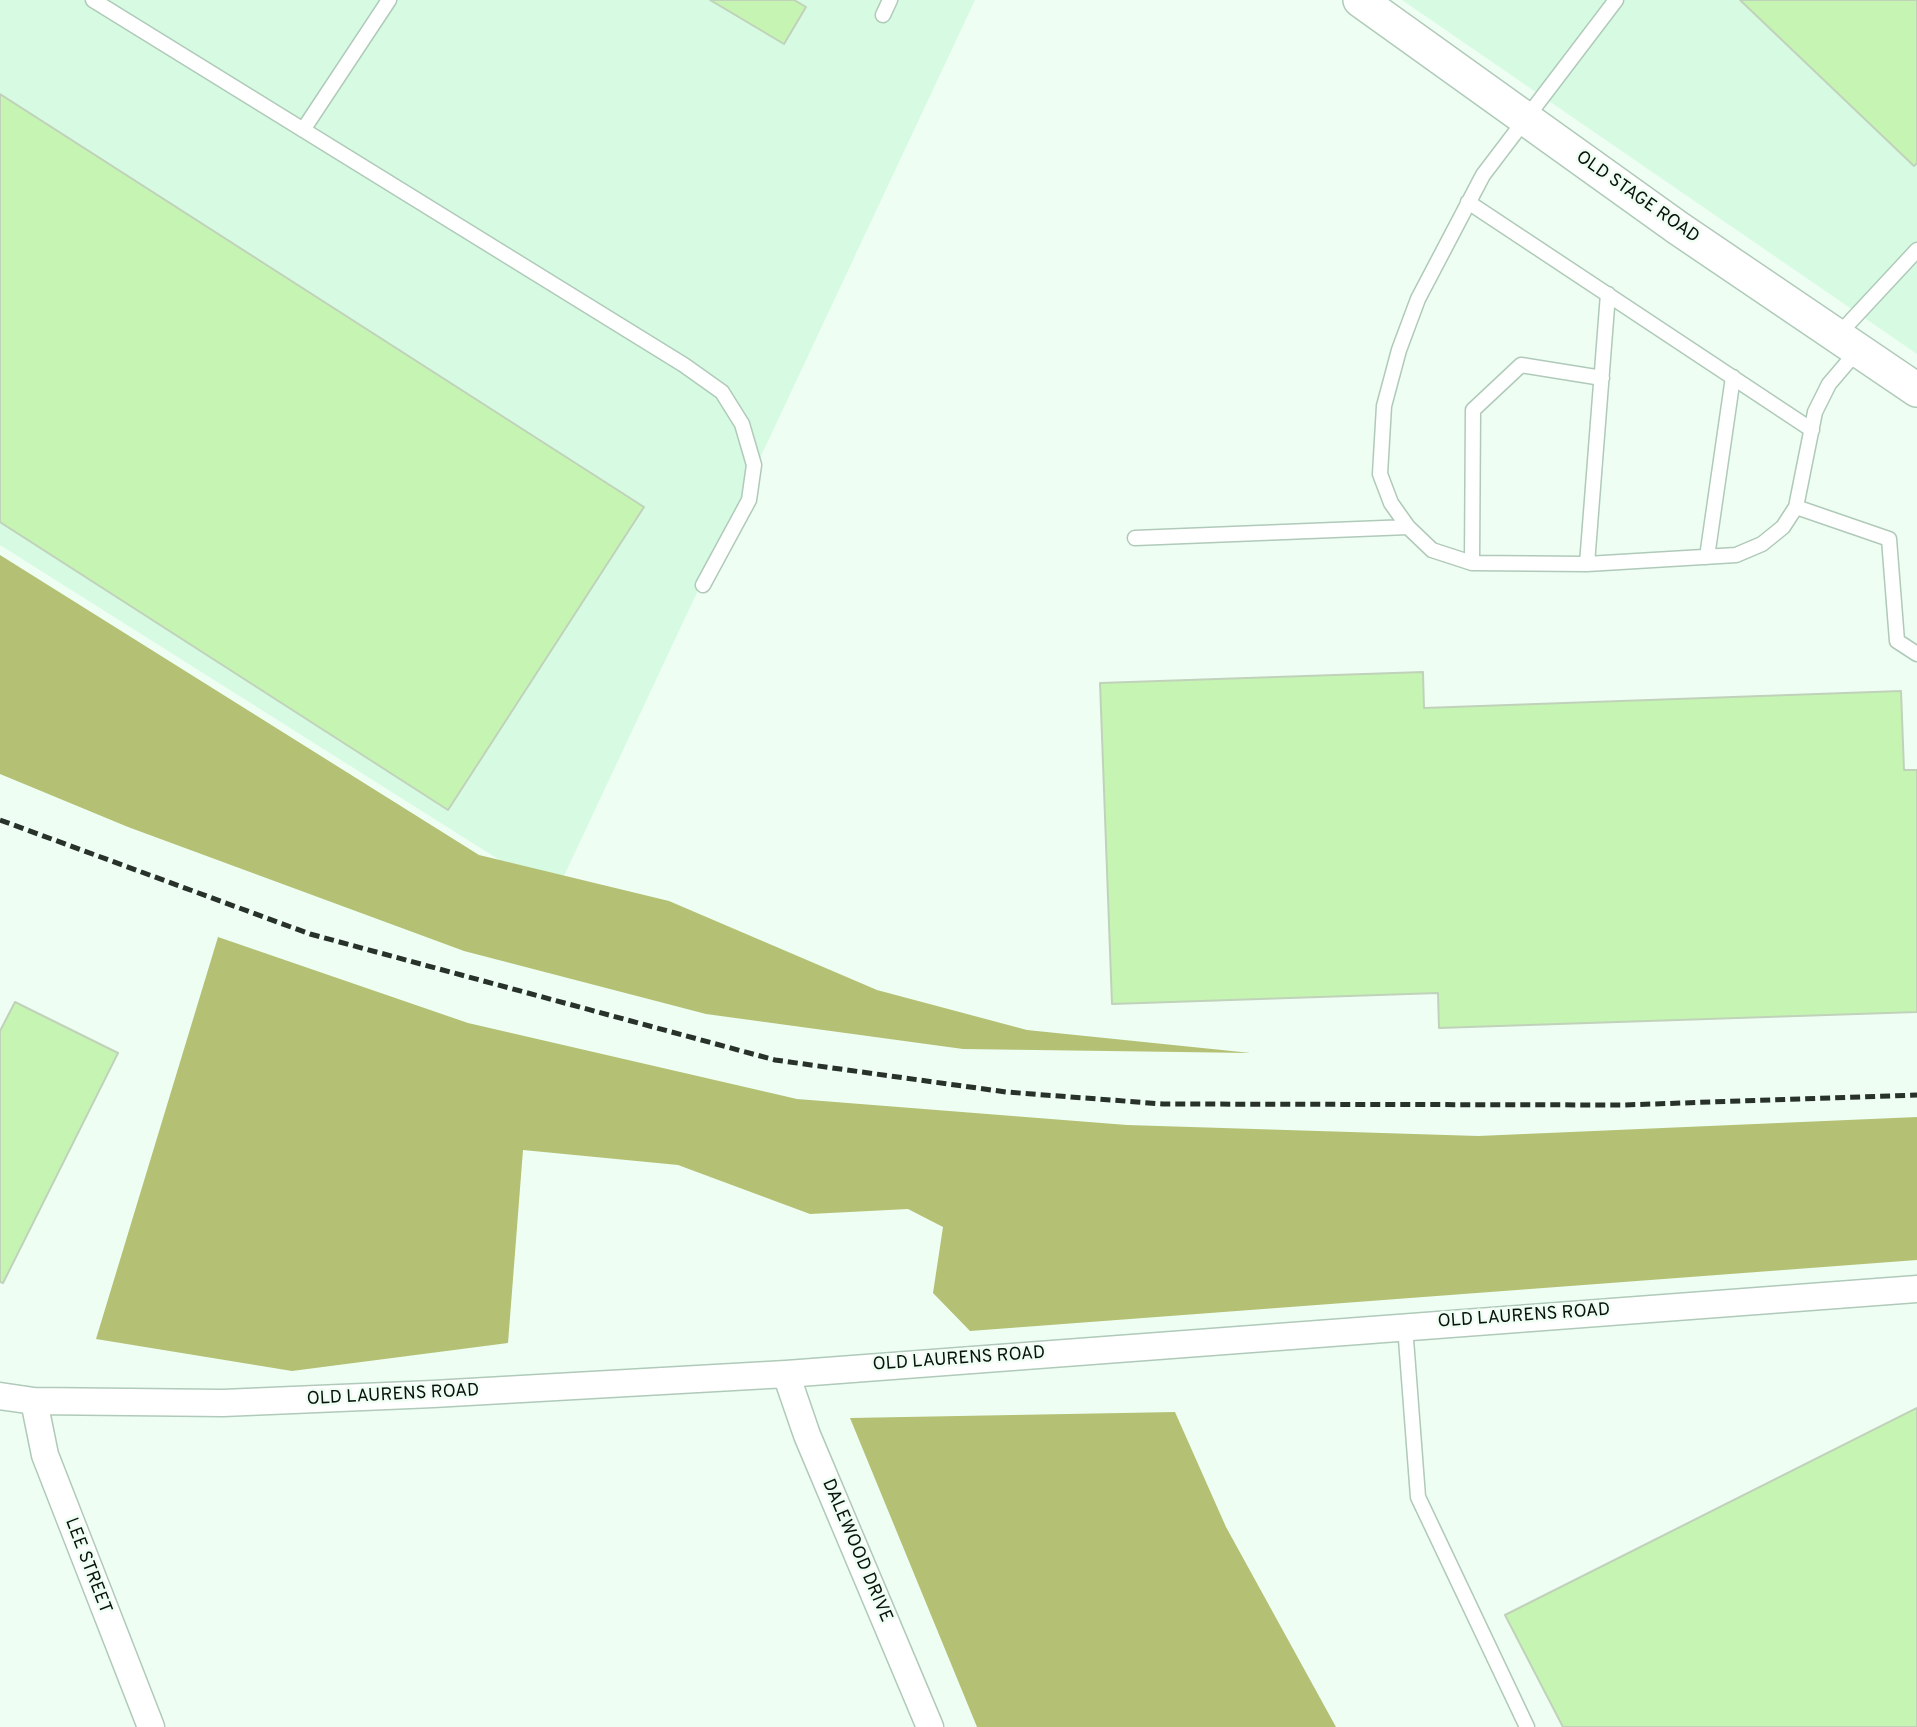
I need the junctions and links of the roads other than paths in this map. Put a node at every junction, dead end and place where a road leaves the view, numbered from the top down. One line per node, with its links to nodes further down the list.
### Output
1 (93, 0): 8 (lane)
2 (389, 0): 8 (lane)
3 (890, 0): 6 (lane)
4 (1360, 0): 7 (street, OLD STAGE ROAD)
5 (1616, 0): 7 (lane)
6 (883, 15)
7 (1525, 118): 9 (lane); 12 (street, OLD STAGE ROAD)
8 (303, 131): 23 (lane)
9 (1468, 202): 11 (lane); 18 (lane)
10 (1917, 250): 12 (lane)
11 (1608, 295): 13 (lane); 14 (lane)
12 (1847, 343): 15 (street, OLD STAGE ROAD); 16 (lane)
13 (1733, 377): 16 (lane); 20 (lane)
14 (1602, 378): 21 (lane); 22 (lane)
15 (1917, 390)
16 (1812, 430): 17 (lane)
17 (1796, 507): 20 (lane); 24 (lane)
18 (1408, 527): 19 (lane); 21 (lane)
19 (1135, 538)
20 (1707, 557): 22 (lane)
21 (1472, 562): 22 (lane)
22 (1587, 564)
23 (703, 585)
24 (1917, 654)
25 (1917, 1289): 26 (street, OLD LAURENS ROAD)
26 (1405, 1326): 27 (street, OLD LAURENS ROAD); 32 (lane)
27 (786, 1374): 29 (street, OLD LAURENS ROAD); 31 (street, DALEWOOD DRIVE)
28 (0, 1396): 29 (street, OLD LAURENS ROAD)
29 (34, 1401): 30 (street, LEE STREET)
30 (152, 1727)
31 (930, 1727)
32 (1527, 1727)

